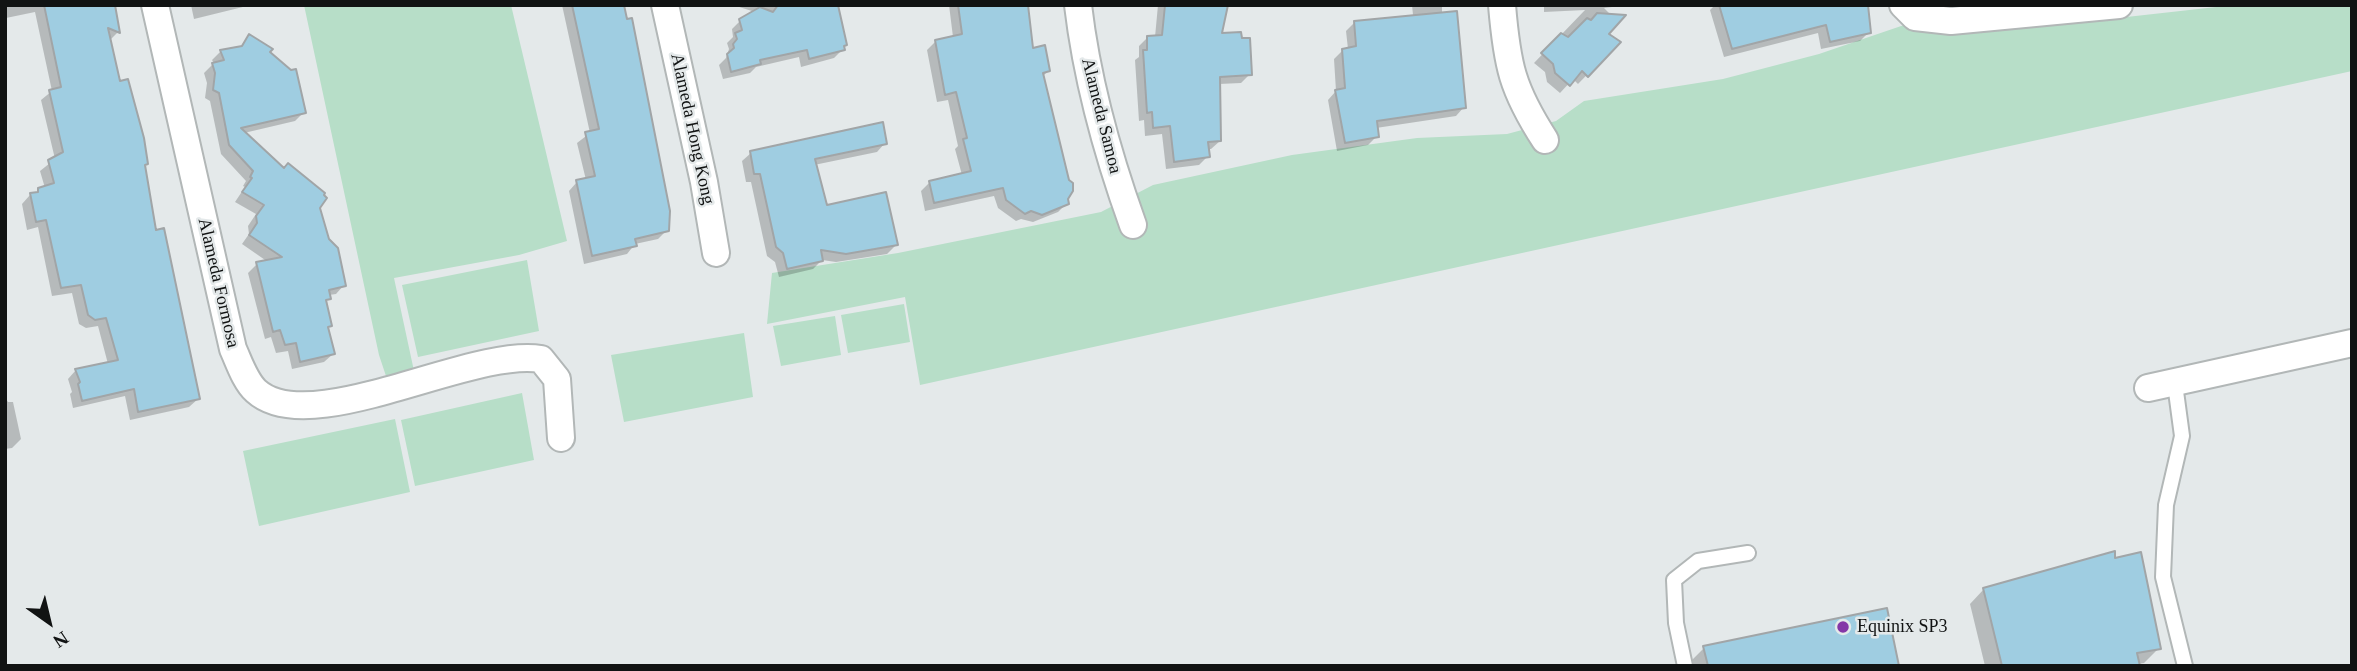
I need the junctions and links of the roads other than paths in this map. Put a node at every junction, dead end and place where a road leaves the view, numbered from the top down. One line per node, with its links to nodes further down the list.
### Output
1 (155, 5): 13 (street, Alameda Formosa)
2 (665, 5): 9 (street, Alameda Hong Kong)
3 (1077, 5): 8 (street, Alameda Samoa)
4 (1502, 5): 7 (street)
5 (1903, 5): 6 (street)
6 (2119, 5)
7 (1545, 140)
8 (1133, 225)
9 (716, 253)
10 (2352, 343): 11 (street)
11 (2175, 384): 12 (street); 16 (lane)
12 (2148, 388)
13 (561, 438)
14 (1748, 552): 15 (lane)
15 (1685, 666)
16 (2185, 666)

